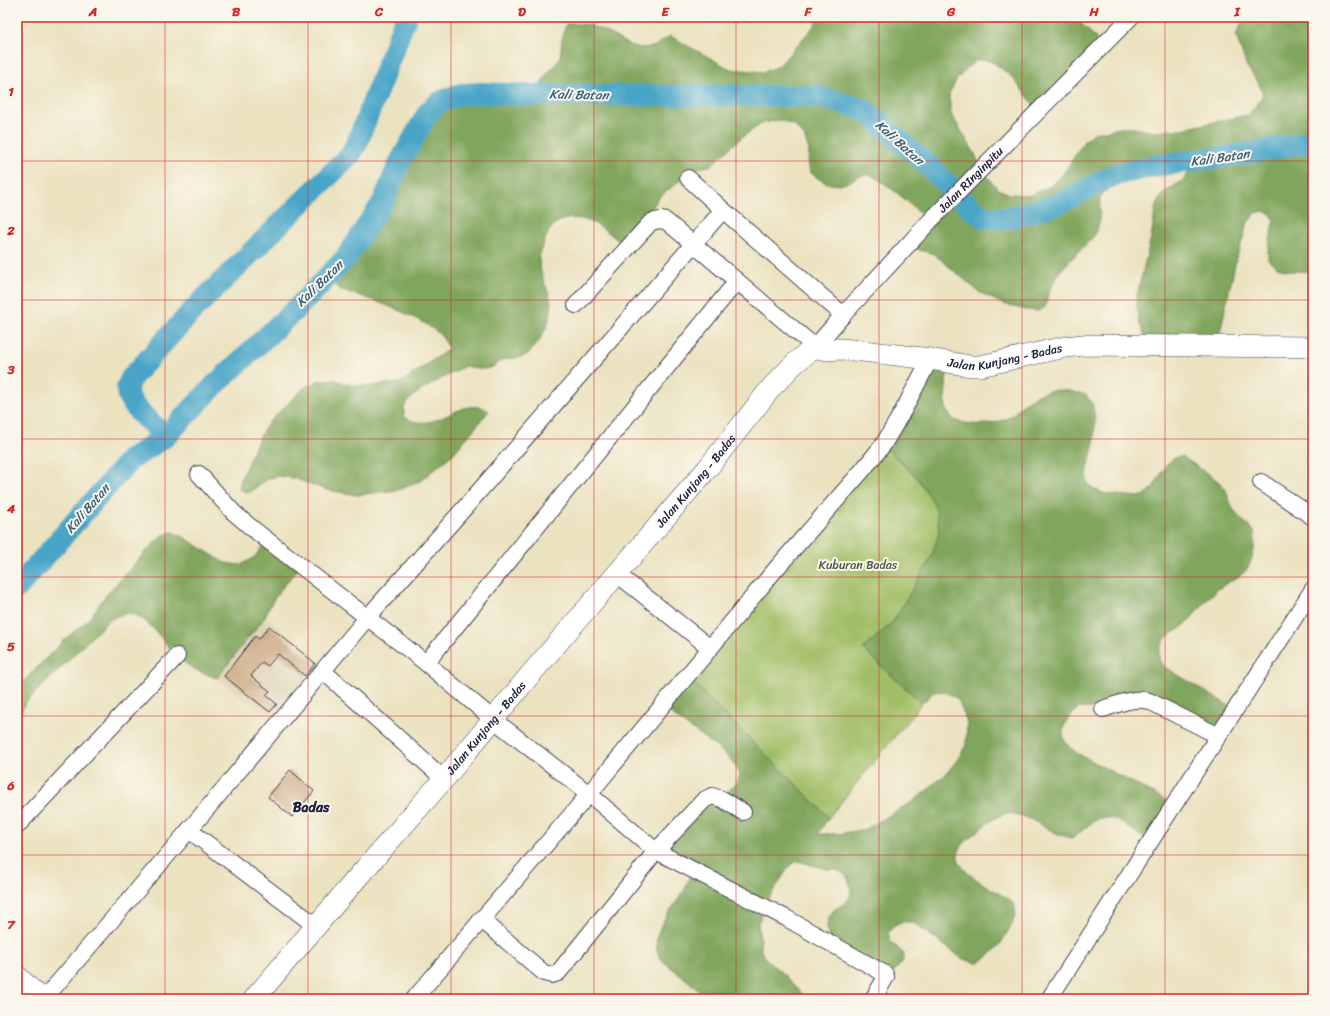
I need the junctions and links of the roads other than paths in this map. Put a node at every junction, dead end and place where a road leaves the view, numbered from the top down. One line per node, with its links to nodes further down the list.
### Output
1 (1131, 17): 7 (street, Jalan RInginpitu)
2 (688, 178): 3 (street)
3 (724, 210): 4 (street); 7 (street)
4 (693, 245): 5 (street); 6 (street); 16 (street)
5 (737, 281): 8 (street); 19 (street)
6 (576, 304)
7 (843, 315): 8 (street, Jalan RInginpitu)
8 (816, 347): 10 (main road, Jalan Kunjang - Badas); 14 (main road, Jalan Kunjang - Badas)
9 (1313, 347): 10 (main road, Jalan Kunjang - Badas)
10 (930, 359): 17 (street)
11 (199, 474): 16 (street)
12 (1261, 482): 13 (street)
13 (1313, 517)
14 (617, 574): 17 (street); 22 (main road, Jalan Kunjang - Badas)
15 (1313, 589): 23 (street)
16 (367, 618): 19 (street); 20 (street)
17 (709, 647): 25 (street)
18 (177, 656): 27 (street)
19 (426, 663): 22 (street)
20 (323, 671): 24 (street); 28 (street)
21 (1103, 709): 23 (street)
22 (494, 720): 24 (main road, Jalan Kunjang - Badas); 25 (street)
23 (1218, 736): 37 (street)
24 (444, 779): 31 (main road, Jalan Kunjang - Badas)
25 (589, 794): 29 (street); 30 (street)
26 (743, 812): 29 (street)
27 (17, 826)
28 (189, 830): 31 (street); 33 (street)
29 (656, 852): 30 (street); 36 (street)
30 (481, 919): 35 (street)
31 (316, 926): 34 (main road, Jalan Kunjang - Badas)
32 (17, 976): 33 (main road)
33 (43, 999)
34 (254, 999)
35 (414, 999)
36 (873, 999)
37 (1049, 999)

